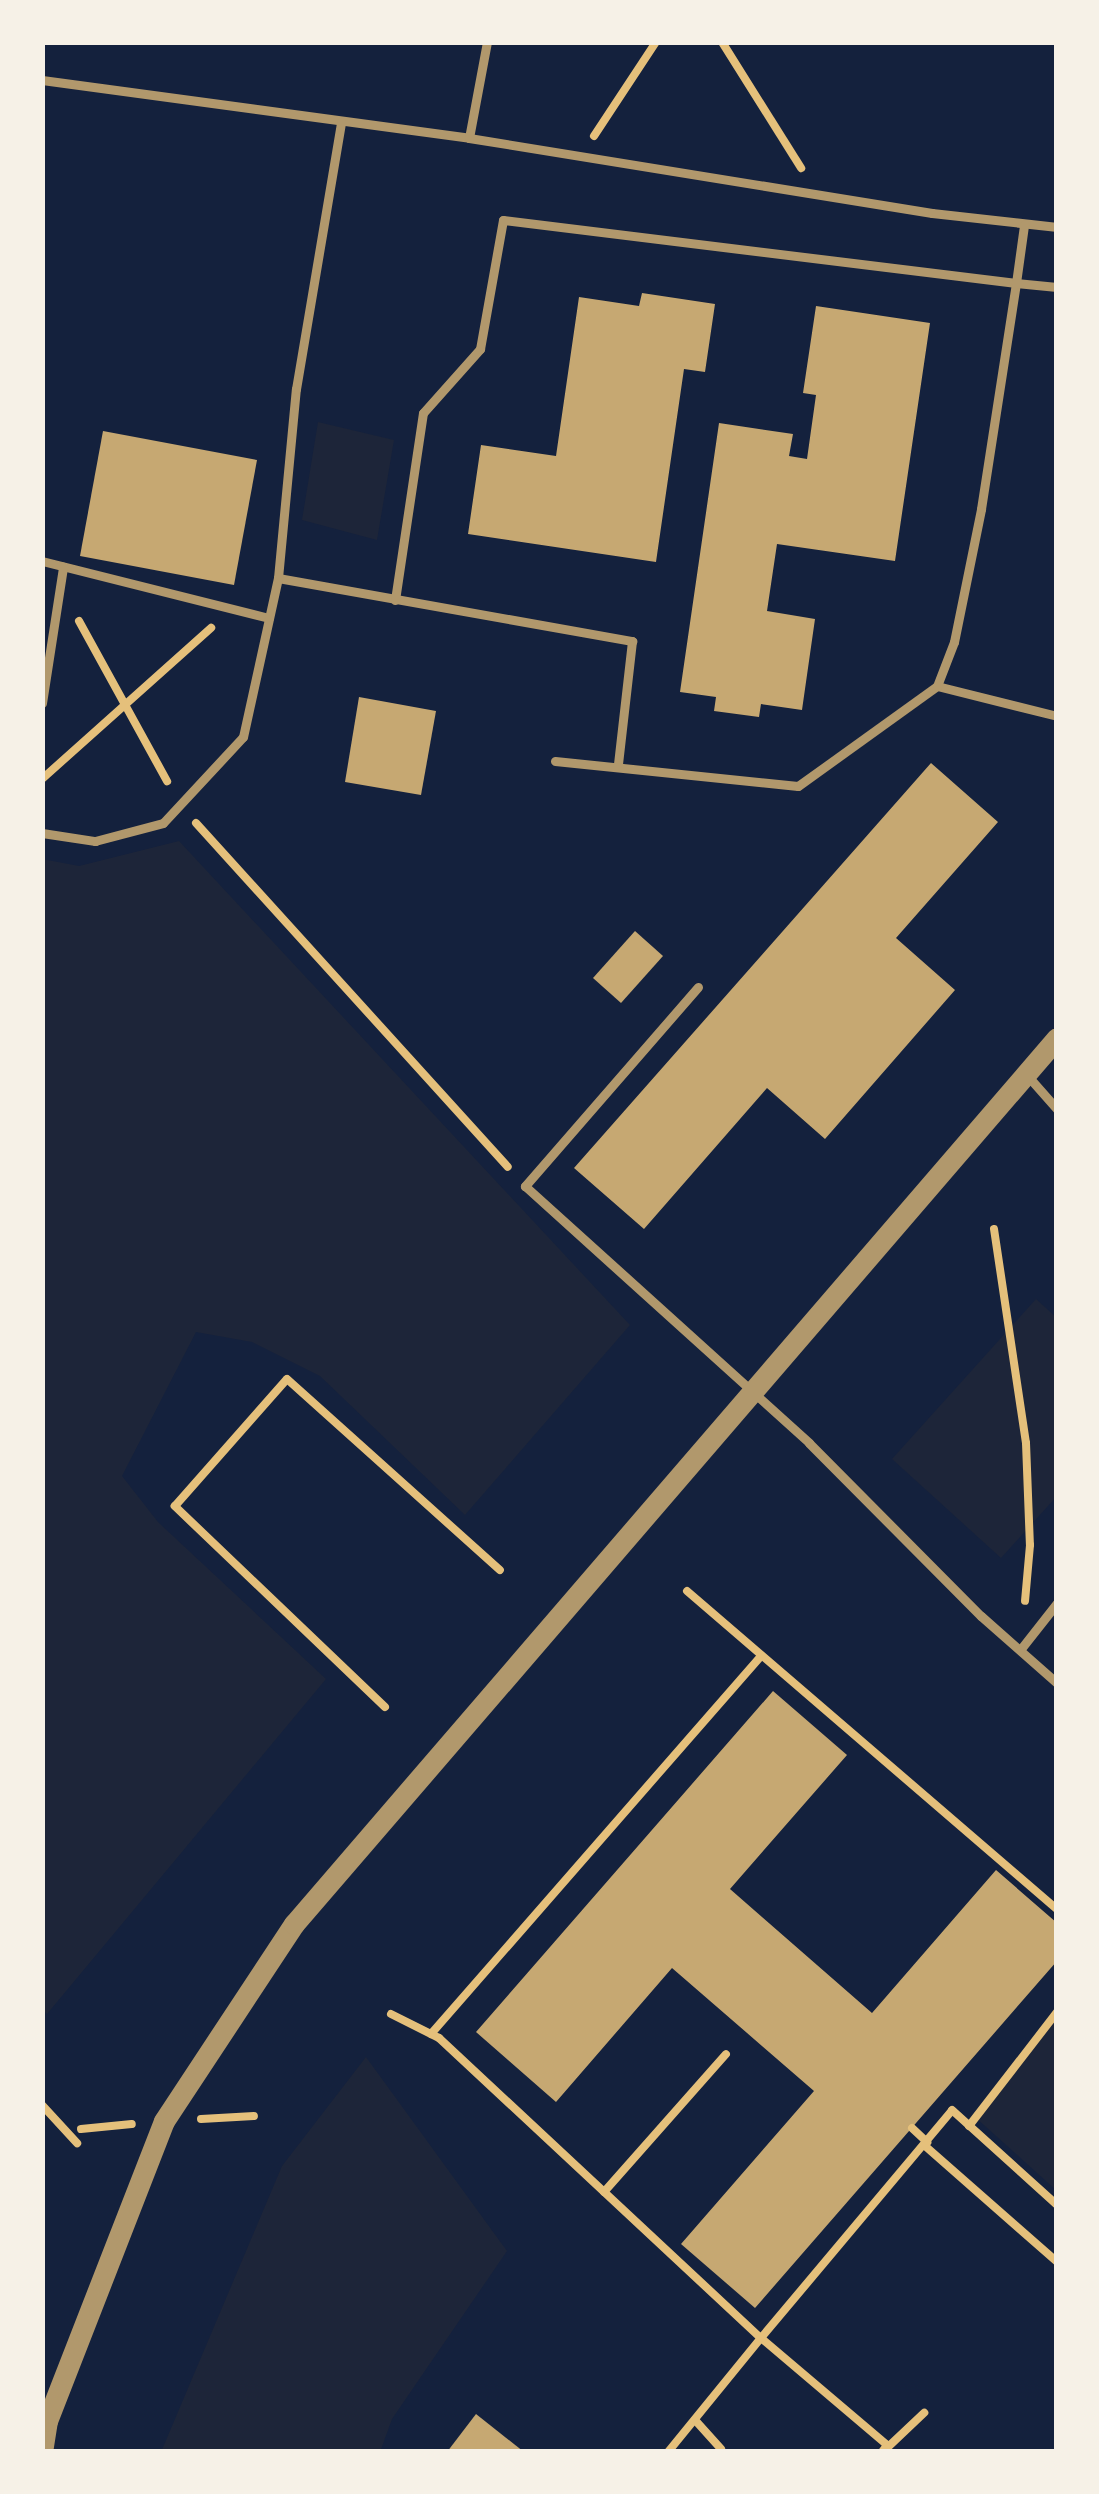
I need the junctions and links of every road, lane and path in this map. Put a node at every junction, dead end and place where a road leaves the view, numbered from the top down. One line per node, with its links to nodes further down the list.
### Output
1 (487, 42): 6 (lane)
2 (656, 42): 7 (path)
3 (722, 42): 8 (path)
4 (42, 80): 5 (lane)
5 (340, 122): 6 (lane); 15 (lane)
6 (469, 138): 7 (lane)
7 (580, 156): 8 (lane)
8 (818, 195): 9 (lane)
9 (1024, 224): 10 (lane); 11 (lane)
10 (1057, 227)
11 (1016, 283): 12 (lane); 16 (lane); 20 (lane)
12 (1057, 287)
13 (42, 561): 14 (lane)
14 (63, 566): 19 (lane); 21 (lane)
15 (278, 578): 16 (lane); 19 (lane)
16 (395, 600): 25 (lane)
17 (75, 612): 22 (path)
18 (224, 616): 22 (path)
19 (269, 619): 27 (lane)
20 (938, 686): 23 (lane); 25 (lane)
21 (42, 703)
22 (125, 704): 26 (path); 27 (path)
23 (1057, 716)
24 (555, 760): 25 (lane)
25 (619, 764)
26 (42, 779)
27 (179, 805): 28 (lane); 33 (path)
28 (42, 833)
29 (698, 987): 33 (lane)
30 (1057, 1038): 31 (street)
31 (1027, 1074): 32 (lane); 35 (street)
32 (1057, 1109)
33 (525, 1186): 35 (lane)
34 (994, 1229): 39 (path)
35 (751, 1391): 39 (lane); 58 (street)
36 (500, 1570): 42 (path)
37 (687, 1591): 40 (path)
38 (1057, 1603): 39 (lane)
39 (1020, 1650): 41 (lane)
40 (761, 1656): 43 (path); 46 (path)
41 (1057, 1683)
42 (385, 1707)
43 (1057, 1909)
44 (1057, 2012): 49 (path)
45 (391, 2014): 46 (path)
46 (431, 2034): 53 (path)
47 (726, 2054): 53 (path)
48 (42, 2105): 51 (path)
49 (969, 2126): 52 (path); 54 (path)
50 (912, 2128): 52 (path)
51 (77, 2143)
52 (926, 2144): 55 (path); 56 (path)
53 (604, 2192): 56 (path)
54 (1057, 2205)
55 (1057, 2262)
56 (761, 2338): 59 (path); 63 (path)
57 (924, 2413): 63 (path)
58 (45, 2419): 61 (street)
59 (695, 2420): 60 (path); 62 (path)
60 (721, 2449)
61 (42, 2452)
62 (668, 2452)
63 (882, 2452)

